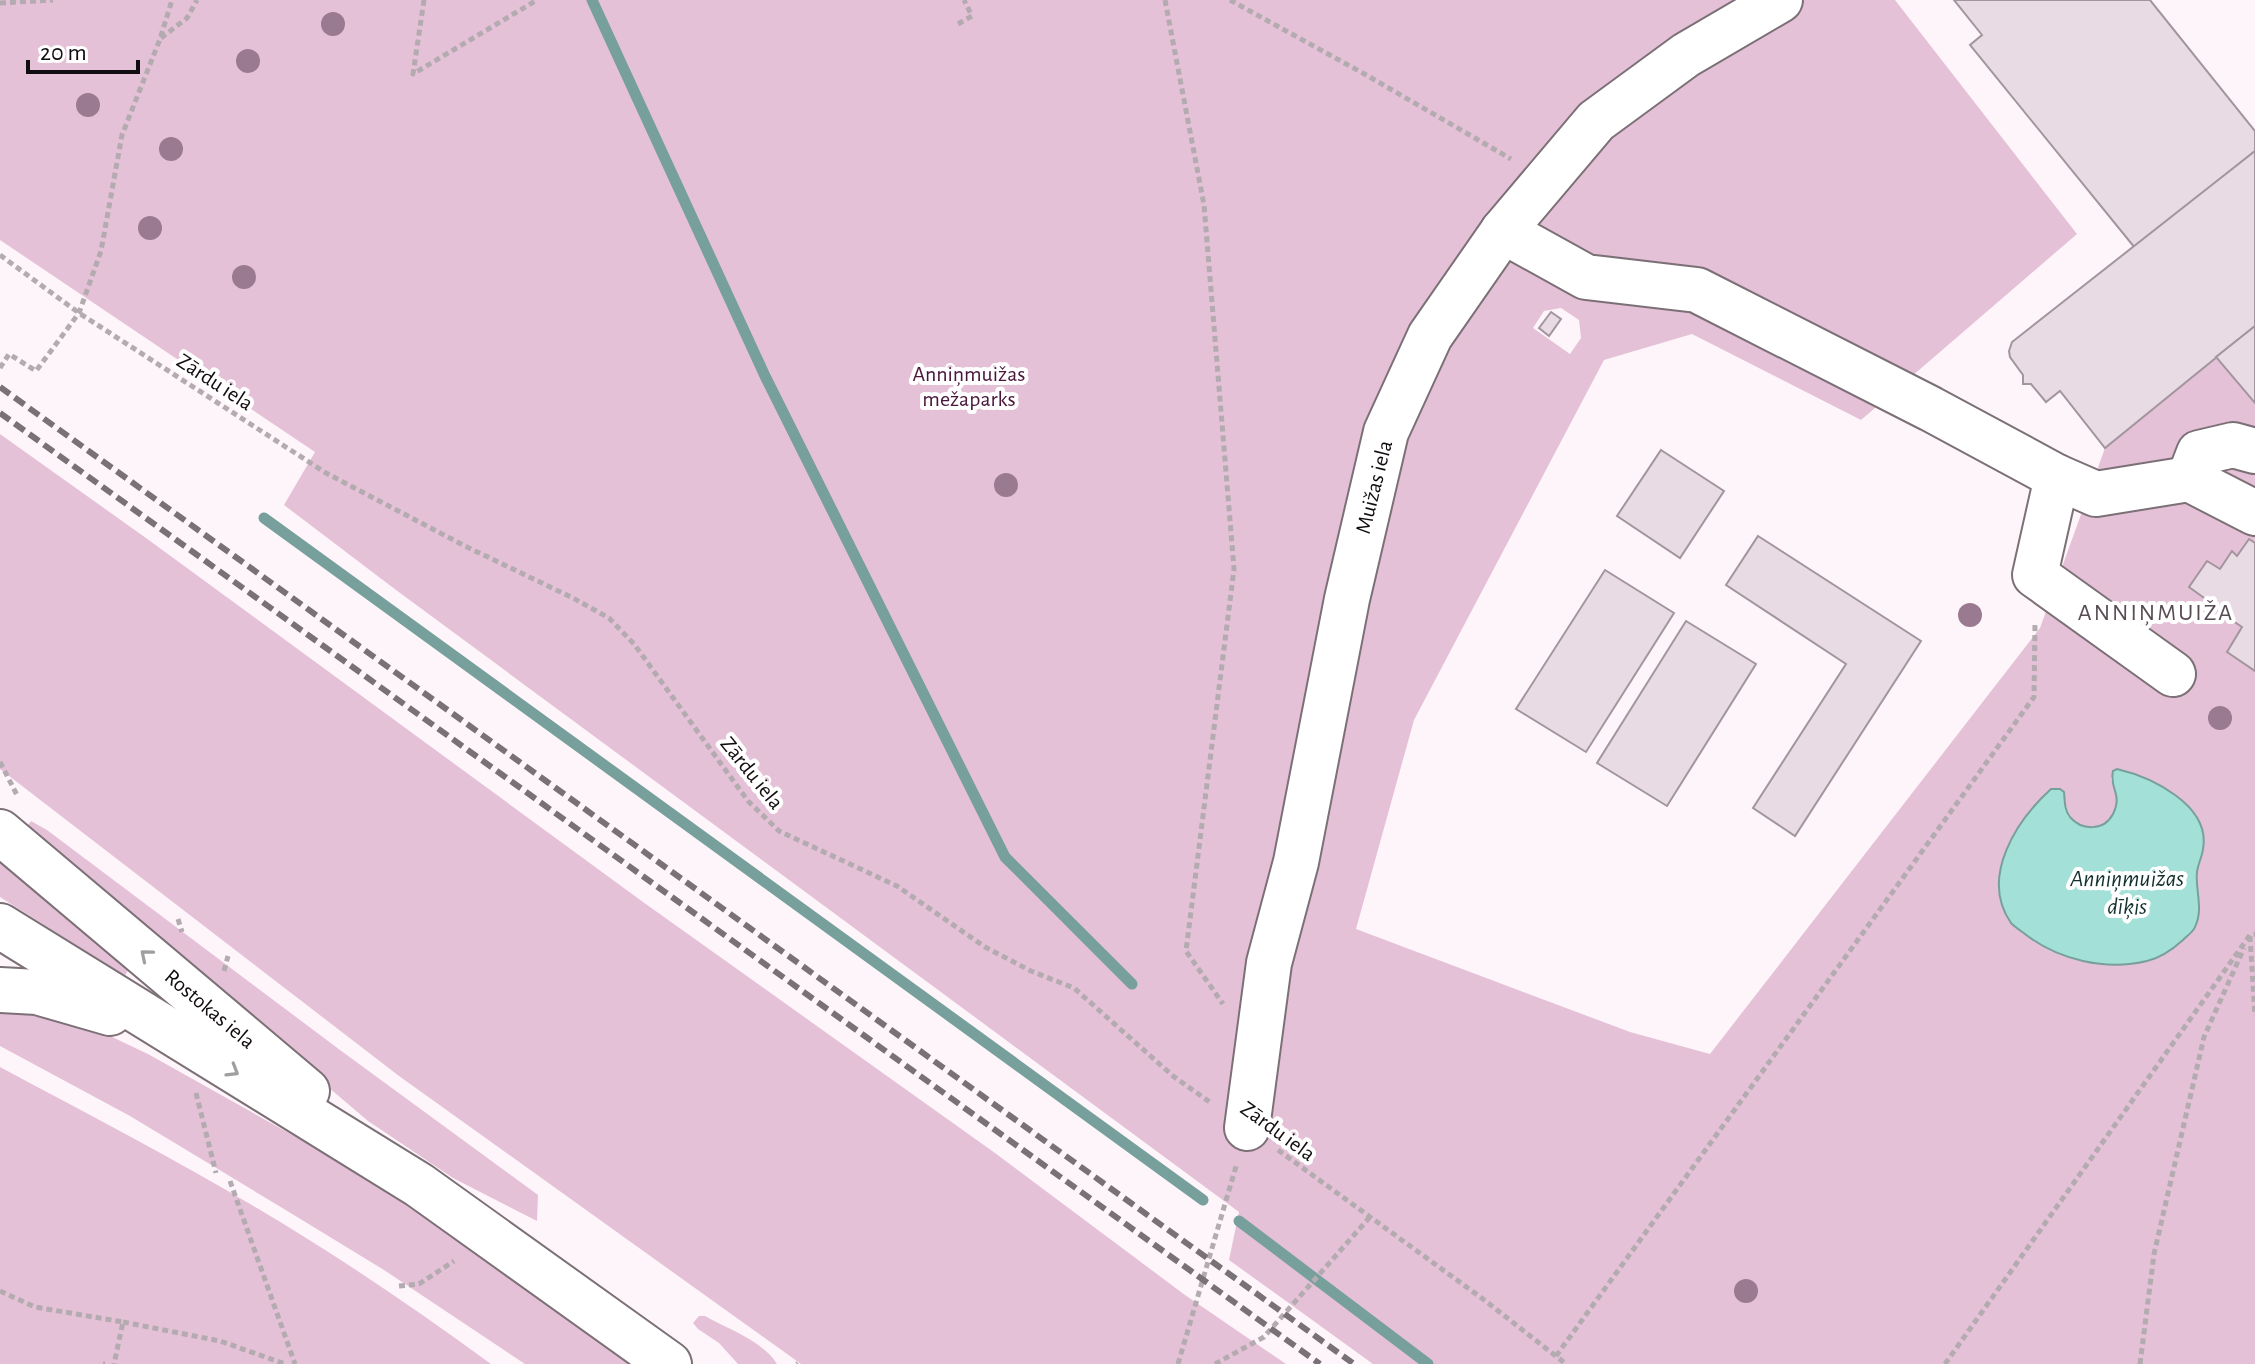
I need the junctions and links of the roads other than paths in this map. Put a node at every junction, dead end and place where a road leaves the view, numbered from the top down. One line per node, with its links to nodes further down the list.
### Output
1 (1780, 0): 2 (street, Muižas iela)
2 (1503, 231): 4 (street); 12 (street, Muižas iela)
3 (2255, 451): 5 (street)
4 (2057, 477): 5 (street); 7 (street)
5 (2189, 479): 6 (street)
6 (2255, 513)
7 (2173, 674)
8 (10, 817): 13 (street, Rostokas iela, one-way to 8)
9 (0, 926): 11 (street, Rostokas iela)
10 (0, 990): 11 (street)
11 (166, 1030): 13 (street, Rostokas iela, one-way to 13)
12 (1247, 1128)
13 (419, 1185): 14 (street, Rostokas iela)
14 (669, 1364)

